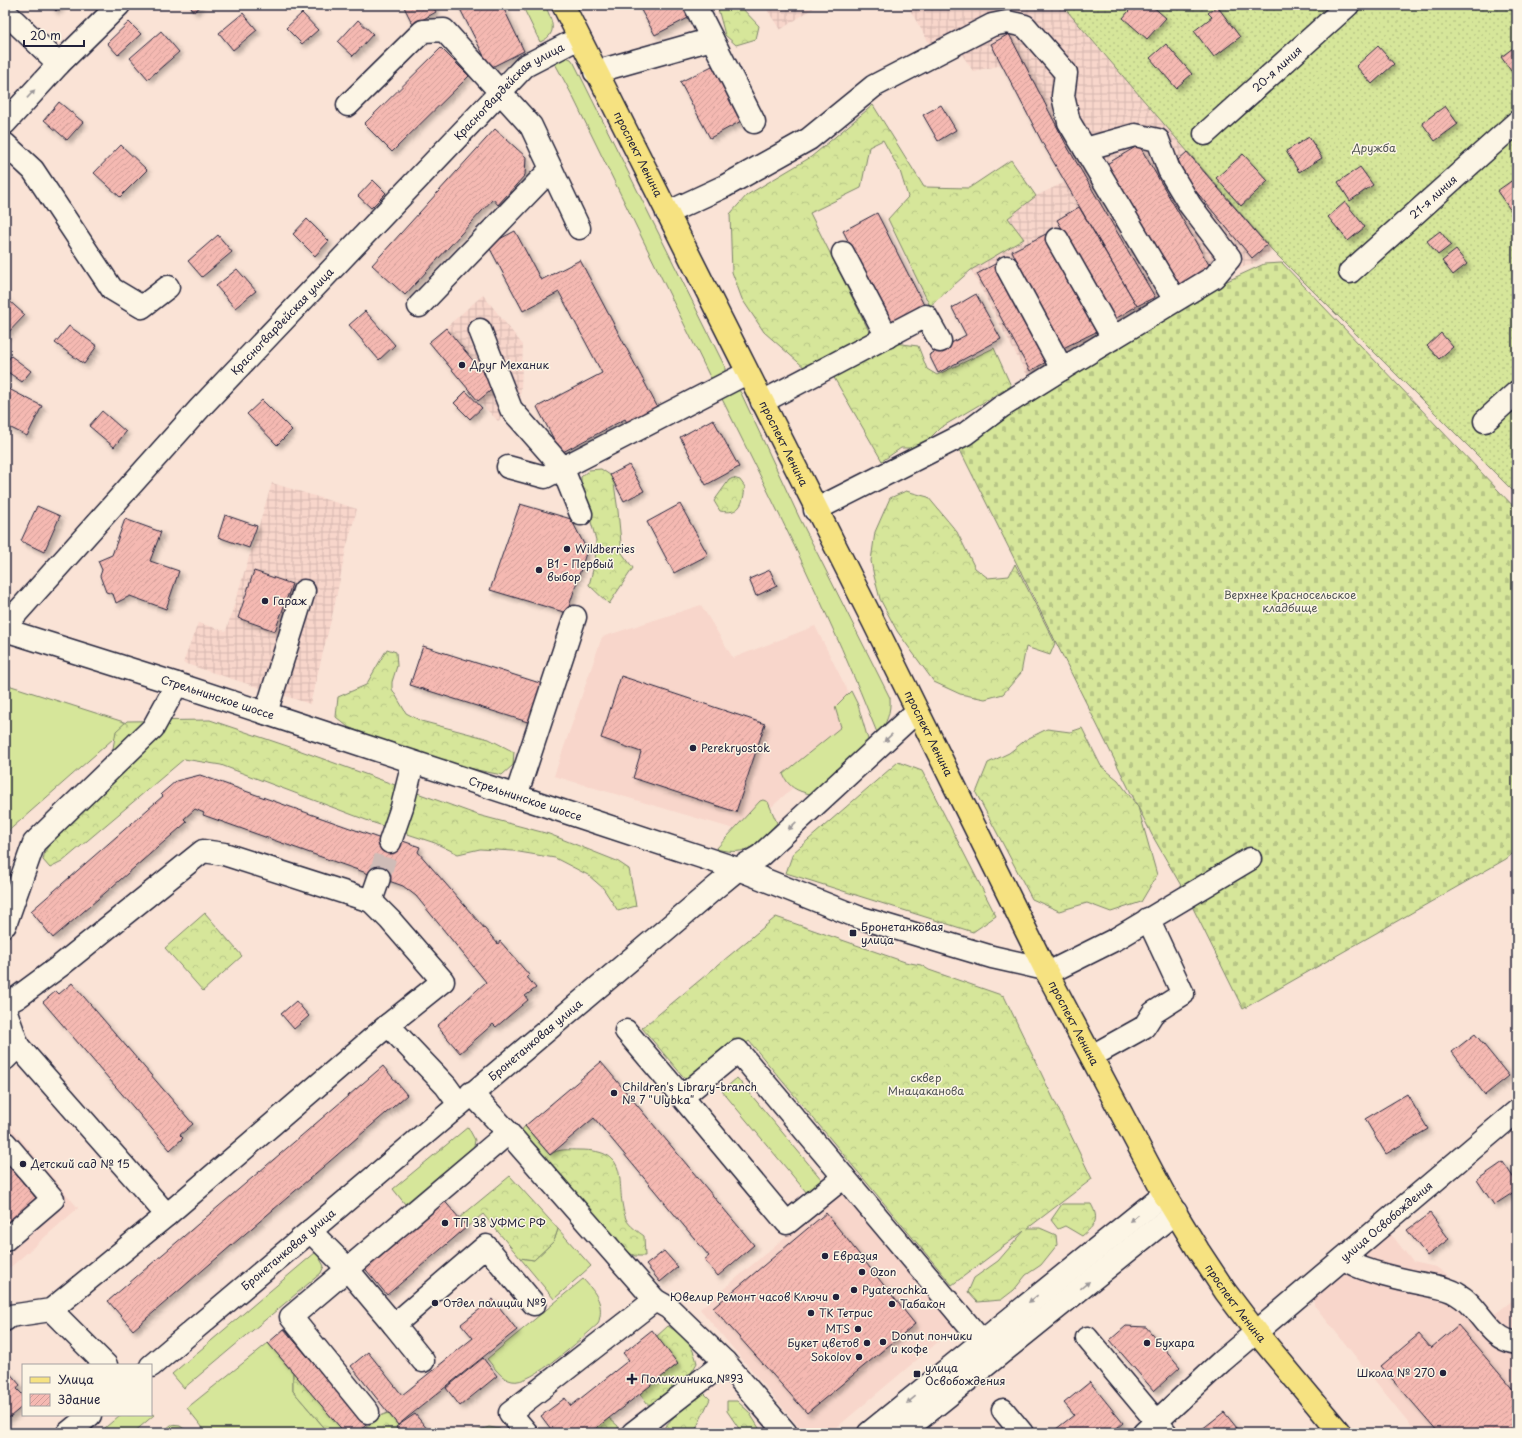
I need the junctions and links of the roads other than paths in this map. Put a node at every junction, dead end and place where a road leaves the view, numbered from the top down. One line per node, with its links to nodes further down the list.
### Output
1 (119, 5): 8 (street)
2 (563, 5): 6 (main road, проспект Ленина)
3 (695, 5): 7 (street)
4 (1348, 5): 15 (street, 20-я линия)
5 (5, 12): 8 (street)
6 (579, 38): 9 (main road, проспект Ленина); 10 (street, Красногвардейская улица)
7 (712, 39): 9 (street); 12 (street)
8 (59, 64): 14 (street, one-way to 8)
9 (595, 72): 19 (main road, проспект Ленина)
10 (500, 93): 11 (street); 18 (street); 43 (street, Красногвардейская улица)
11 (348, 105)
12 (754, 122)
13 (1517, 122): 24 (street, 21-я линия)
14 (5, 123)
15 (1206, 134)
16 (5, 144): 25 (street)
17 (1085, 149): 19 (street); 26 (street); 26 (street)
18 (551, 169): 20 (street); 27 (street)
19 (667, 213): 33 (main road, проспект Ленина)
20 (580, 228)
21 (1057, 239): 30 (street)
22 (843, 253): 29 (street)
23 (1007, 267): 32 (street)
24 (1350, 272)
25 (168, 287)
26 (1175, 300): 30 (street)
27 (419, 306)
28 (480, 330): 38 (street)
29 (887, 337): 31 (street); 35 (street)
30 (1113, 338): 32 (street)
31 (940, 342)
32 (1062, 369): 39 (street)
33 (747, 373): 35 (main road, проспект Ленина); 38 (street)
34 (1517, 392): 36 (street)
35 (762, 402): 39 (main road, проспект Ленина)
36 (1485, 421)
37 (508, 467): 38 (street)
38 (562, 467): 40 (street)
39 (816, 510): 46 (main road, проспект Ленина)
40 (581, 514)
41 (304, 591): 47 (street)
42 (575, 617): 49 (street)
43 (5, 626)
44 (5, 630): 45 (street, Стрельнинское шоссе)
45 (177, 684): 47 (street, Стрельнинское шоссе); 56 (street)
46 (916, 712): 52 (street, Бронетанковая улица, one-way to 52); 57 (main road, проспект Ленина)
47 (266, 714): 48 (street, Стрельнинское шоссе)
48 (413, 762): 49 (street, Стрельнинское шоссе); 50 (street)
49 (516, 796): 52 (street, Стрельнинское шоссе)
50 (390, 842)
51 (1250, 858): 55 (street)
52 (738, 869): 57 (street, Стрельнинское шоссе); 65 (street, Бронетанковая улица)
53 (379, 878): 54 (street)
54 (371, 901): 58 (street); 60 (street)
55 (1148, 919): 57 (street); 63 (street)
56 (5, 925)
57 (1047, 971): 63 (main road, проспект Ленина)
58 (5, 1004)
59 (5, 1009): 62 (street)
60 (388, 1025): 65 (street); 72 (street)
61 (626, 1031): 64 (street)
62 (11, 1052): 72 (street)
63 (1092, 1056): 70 (main road, проспект Ленина)
64 (682, 1097): 69 (street); 69 (street)
65 (465, 1098): 67 (street); 73 (street, Бронетанковая улица)
66 (1517, 1111): 75 (street, улица Освобождения)
67 (508, 1133): 76 (street); 77 (street)
68 (5, 1143): 74 (street)
69 (844, 1177): 84 (street)
70 (1164, 1194): 71 (main road, проспект Ленина); 84 (street, one-way to 84)
71 (1176, 1212): 82 (main road, проспект Ленина); 86 (street, one-way to 71)
72 (167, 1215): 79 (street)
73 (310, 1231): 76 (street); 90 (street, Бронетанковая улица)
74 (5, 1240)
75 (1344, 1258): 82 (street, улица Освобождения); 85 (street)
76 (347, 1270): 81 (street); 92 (street)
77 (655, 1300): 88 (street); 96 (street)
78 (534, 1304): 81 (street)
79 (51, 1310): 80 (street); 89 (street)
80 (5, 1320)
81 (394, 1326): 87 (street)
82 (1256, 1332): 94 (street, улица Освобождения); 102 (main road, проспект Ленина)
83 (1087, 1338): 94 (street)
84 (982, 1340): 86 (street); 99 (street, one-way to 99)
85 (1517, 1343)
86 (995, 1357): 100 (street)
87 (423, 1361)
88 (725, 1362): 97 (street); 98 (street)
89 (105, 1364)
90 (152, 1365)
91 (1003, 1410): 101 (street)
92 (368, 1412)
93 (89, 1416): 95 (street)
94 (1156, 1429)
95 (68, 1433)
96 (527, 1433)
97 (633, 1433)
98 (786, 1433)
99 (869, 1433)
100 (902, 1433)
101 (1022, 1433)
102 (1340, 1433)

